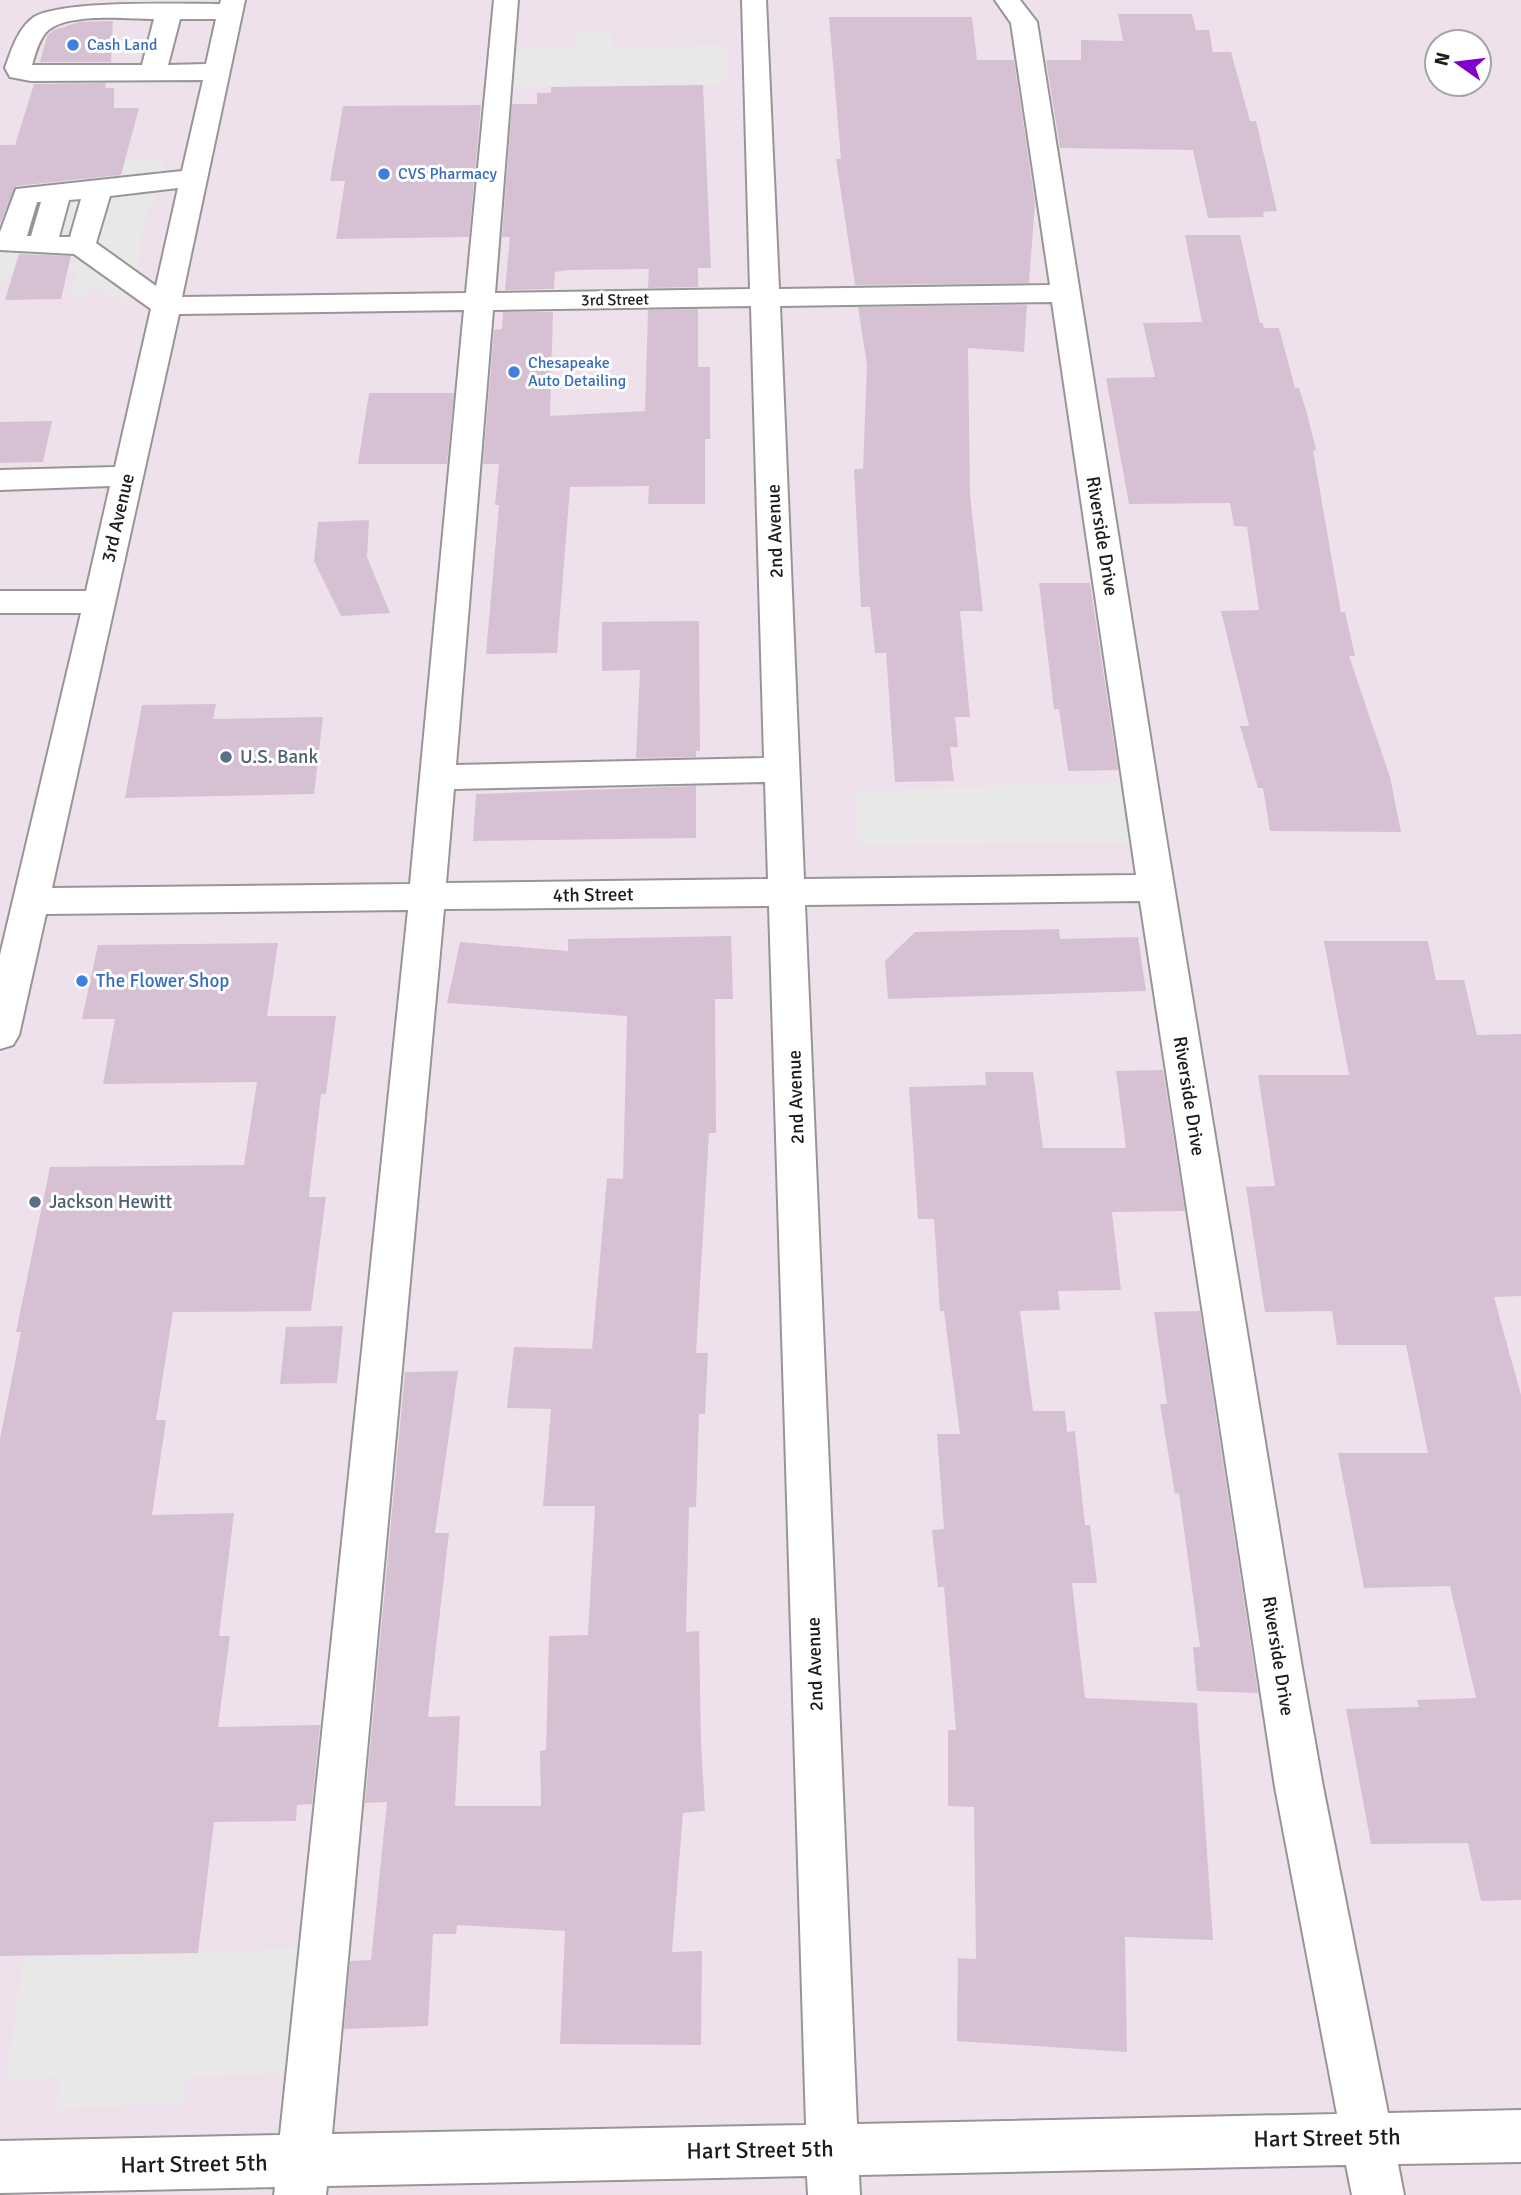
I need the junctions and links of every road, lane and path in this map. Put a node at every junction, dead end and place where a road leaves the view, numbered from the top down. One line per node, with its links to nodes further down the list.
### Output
1 (506, 0): 13 (street)
2 (754, 0): 12 (street, 2nd Avenue)
3 (1007, 0): 11 (street, Riverside Drive)
4 (231, 5): 5 (street); 6 (street, 3rd Avenue)
5 (169, 11): 7 (street); 7 (street)
6 (217, 72): 7 (street); 8 (street, 3rd Avenue)
7 (153, 73)
8 (193, 178): 9 (street); 14 (street, 3rd Avenue)
9 (98, 189): 10 (street); 10 (street)
10 (80, 246): 14 (street)
11 (1065, 293): 12 (street, 3rd Street); 21 (street, Riverside Drive)
12 (766, 299): 13 (street, 3rd Street); 19 (street, 2nd Avenue)
13 (478, 302): 14 (street, 3rd Street); 20 (street)
14 (166, 306): 15 (street, 3rd Avenue)
15 (128, 476): 16 (street); 18 (street, 3rd Avenue)
16 (0, 481)
17 (0, 602): 18 (street)
18 (99, 602): 24 (street, 3rd Avenue)
19 (784, 770): 20 (street); 22 (street, 2nd Avenue)
20 (438, 777): 23 (street)
21 (1156, 888): 22 (street, 4th Street); 27 (street, Riverside Drive)
22 (789, 892): 23 (street, 4th Street); 29 (street, 2nd Avenue)
23 (427, 897): 24 (street, 4th Street); 30 (street)
24 (30, 901): 25 (street, 3rd Avenue)
25 (0, 1035)
26 (1521, 2136): 27 (street, Hart Street 5th)
27 (1367, 2137): 29 (street, Hart Street 5th); 31 (street, Riverside Drive)
28 (0, 2167): 30 (street, Hart Street 5th)
29 (833, 2172): 30 (street, Hart Street 5th)
30 (302, 2178)
31 (1378, 2195)

